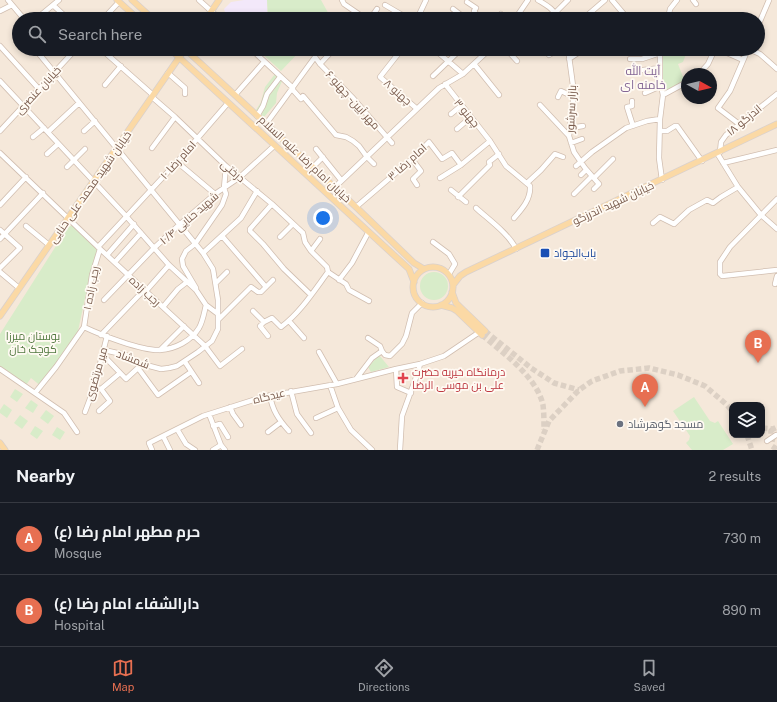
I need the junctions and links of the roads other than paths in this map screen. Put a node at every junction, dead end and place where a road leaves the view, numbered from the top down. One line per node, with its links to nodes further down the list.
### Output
1 (8, 0): 18 (street)
2 (59, 0): 19 (street)
3 (132, 0): 30 (main road)
4 (199, 0): 24 (street)
5 (219, 0): 24 (main road)
6 (348, 0): 16 (street)
7 (425, 0): 34 (street)
8 (528, 0): 37 (street)
9 (540, 0): 38 (street)
10 (568, 0): 39 (street)
11 (605, 0): 40 (street)
12 (612, 0): 41 (street)
13 (769, 0): 43 (street)
14 (118, 1): 28 (street); 29 (main road)
15 (676, 1): 42 (street)
16 (343, 2): 31 (street)
17 (467, 2): 36 (street)
18 (12, 5): 23 (street); 25 (street)
19 (53, 5): 26 (street); 27 (street)
20 (385, 5): 33 (street)
21 (377, 9): 32 (street)
22 (453, 9): 35 (street)
23 (0, 11)
24 (211, 11)
25 (18, 12)
26 (44, 12)
27 (60, 12)
28 (109, 12)
29 (130, 12)
30 (145, 12)
31 (356, 12)
32 (375, 12)
33 (397, 12)
34 (420, 12)
35 (457, 12)
36 (475, 12)
37 (520, 12)
38 (554, 12)
39 (556, 12)
40 (592, 12)
41 (622, 12)
42 (670, 12)
43 (764, 12)
44 (0, 46): 88 (street)
45 (41, 56): 78 (street)
46 (69, 56): 78 (street, خیابان عنصری)
47 (109, 56): 73 (street, درختی)
48 (193, 56): 93 (main road, خیابان امام رضا علیه السلام)
49 (258, 56): 70 (street)
50 (327, 56): 71 (street)
51 (396, 56): 105 (street, چهنو ۸)
52 (443, 56): 67 (street)
53 (453, 56): 67 (street)
54 (483, 56): 72 (street)
55 (512, 56): 69 (street)
56 (569, 56): 65 (street, بازار سرشور)
57 (574, 56): 65 (street)
58 (649, 56): 66 (street)
59 (660, 56): 74 (street)
60 (712, 56): 75 (street)
61 (733, 56): 68 (street)
62 (745, 56): 68 (street)
63 (762, 56): 76 (street)
64 (179, 58): 79 (main road, خیابان شهید محمد علی حنایی); 101 (main road, خیابان امام رضا علیه السلام)
65 (569, 59): 98 (street, بازار سرشور)
66 (630, 59)
67 (448, 60): 80 (street); 81 (street)
68 (743, 60): 113 (street)
69 (517, 61)
70 (264, 62): 82 (street); 93 (street)
71 (320, 64): 89 (street, مهر آیین - چهنو ۶); 126 (street, مهر آیین - چهنو ۶)
72 (474, 64): 80 (street); 94 (street)
73 (121, 66): 85 (street); 96 (street, درختی)
74 (660, 68): 77 (street); 87 (street)
75 (704, 68)
76 (777, 69)
77 (635, 71)
78 (54, 72): 88 (street, خیابان عنصری); 100 (street)
79 (168, 73): 91 (street); 96 (main road, خیابان شهید محمد علی حنایی)
80 (463, 74): 84 (street)
81 (433, 76)
82 (280, 77): 89 (street); 107 (street)
83 (0, 80): 102 (street)
84 (445, 84): 103 (street, چهنو ۳); 105 (street)
85 (105, 85)
86 (681, 85): 95 (street)
87 (661, 86): 90 (street); 95 (street)
88 (39, 89): 102 (street, خیابان عنصری)
89 (292, 89): 112 (street); 144 (street)
90 (645, 93)
91 (185, 94)
92 (777, 94): 113 (street, اندزگو ۱۸)
93 (235, 95): 107 (main road, خیابان امام رضا علیه السلام)
94 (499, 95)
95 (663, 95): 110 (street)
96 (153, 96): 108 (street, درختی); 134 (main road, خیابان شهید محمد علی حنایی)
97 (558, 97): 98 (street)
98 (574, 97): 118 (street, بازار سرشور)
99 (632, 101): 116 (street)
100 (79, 102): 111 (street); 123 (street)
101 (228, 103): 127 (street, امام رضا ۱۰); 133 (main road, خیابان امام رضا علیه السلام)
102 (24, 105): 117 (street); 120 (street, خیابان عنصری)
103 (462, 105): 106 (street); 109 (street, چهنو ۳)
104 (540, 105): 124 (street)
105 (416, 108): 126 (street)
106 (451, 114)
107 (258, 116): 112 (main road, خیابان امام رضا علیه السلام)
108 (175, 117): 127 (street, درختی); 135 (street)
109 (471, 117): 119 (street); 129 (street, چهنو ۳)
110 (660, 119): 116 (street); 122 (street)
111 (95, 121): 121 (street); 134 (street)
112 (266, 124): 158 (main road, خیابان امام رضا علیه السلام)
113 (739, 124): 139 (street, اندزگو ۱۸)
114 (777, 124): 139 (main road, خیابان شهید اندرزگو)
115 (583, 126): 118 (street)
116 (633, 126): 151 (street)
117 (44, 128): 123 (street); 125 (street)
118 (570, 128): 124 (street, بازار سرشور)
119 (457, 129)
120 (0, 131)
121 (84, 131)
122 (660, 131): 149 (street); 166 (street)
123 (48, 132): 132 (street)
124 (569, 136): 131 (street, بازار سرشور)
125 (33, 137)
126 (386, 137): 130 (street, مهر آیین - چهنو ۶); 144 (street)
127 (198, 138): 150 (street, امام رضا ۱۰); 155 (street, درختی)
128 (582, 139): 131 (street)
129 (490, 141): 142 (street, چهنو ۳); 154 (street)
130 (392, 143)
131 (571, 143): 151 (street, بازار سرشور)
132 (58, 144): 141 (street); 148 (street)
133 (274, 146): 162 (street, شهید حنایی ۱۰/۴); 198 (main road, خیابان امام رضا علیه السلام)
134 (117, 148): 167 (main road, خیابان شهید محمد علی حنایی); 174 (street)
135 (152, 148)
136 (85, 149): 148 (street)
137 (316, 149): 143 (street)
138 (777, 150): 152 (street)
139 (719, 152): 149 (main road, خیابان شهید اندرزگو); 152 (street)
140 (0, 153): 161 (street, رجب زاده)
141 (47, 154)
142 (499, 154): 168 (street, چهنو ۳); 180 (street)
143 (323, 157): 158 (street); 165 (street)
144 (367, 157): 153 (street); 165 (street)
145 (564, 157): 168 (street)
146 (412, 158): 154 (street, امام رضا ۳); 169 (street); 185 (street, امام رضا ۳)
147 (613, 159): 163 (street)
148 (74, 160): 157 (street); 167 (street)
149 (702, 161): 166 (main road, خیابان شهید اندرزگو)
150 (177, 162): 174 (street, امام رضا ۱۰); 178 (street)
151 (581, 162): 156 (street); 159 (street, بازار سرشور)
152 (723, 163): 171 (street)
153 (374, 164)
154 (461, 165): 164 (street)
155 (226, 166): 162 (street, درختی); 172 (street)
156 (576, 166)
157 (66, 167)
158 (313, 167): 170 (main road, خیابان امام رضا علیه السلام)
159 (586, 170): 160 (street); 163 (street, بازار سرشور)
160 (581, 175)
161 (26, 177): 177 (street, رجب زاده); 184 (street)
162 (240, 177): 172 (street, شهید حنایی ۱۰/۴); 176 (street, درختی)
163 (593, 177): 173 (street, بازار سرشور); 179 (street)
164 (440, 178)
165 (342, 180): 170 (street)
166 (662, 180): 210 (main road, خیابان شهید اندرزگو)
167 (94, 181): 188 (street); 189 (main road, خیابان شهید محمد علی حنایی)
168 (527, 183): 190 (street)
169 (417, 185)
170 (335, 187): 185 (main road, خیابان امام رضا علیه السلام)
171 (738, 187): 187 (street); 191 (street)
172 (224, 188): 178 (street, شهید حنایی ۱۰/۴); 206 (street)
173 (594, 189)
174 (151, 190): 188 (street, امام رضا ۱۰); 194 (street)
175 (451, 190): 180 (street)
176 (257, 191): 183 (street, درختی); 201 (street)
177 (43, 193): 189 (street, رجب زاده); 200 (street)
178 (216, 194): 194 (street, شهید حنایی ۱۰/۴)
179 (574, 194)
180 (458, 197): 182 (street)
181 (777, 199): 187 (street)
182 (466, 202)
183 (272, 204): 193 (street, درختی); 237 (street)
184 (0, 205)
185 (356, 206): 217 (main road, خیابان امام رضا علیه السلام)
186 (476, 208): 210 (street)
187 (761, 215): 196 (street); 218 (street)
188 (126, 216): 192 (street); 208 (street, امام رضا ۱۰)
189 (68, 218): 207 (main road, خیابان شهید محمد علی حنایی); 208 (street, رجب زاده)
190 (514, 218)
191 (653, 223)
192 (134, 224): 199 (street); 213 (street)
193 (293, 224): 202 (street); 211 (street, درختی)
194 (179, 225): 206 (street); 209 (street, شهید حنایی ۱۰/۴)
195 (26, 226): 207 (street)
196 (777, 229)
197 (0, 230): 200 (street)
198 (368, 232): 226 (street); 228 (main road, خیابان امام رضا علیه السلام)
199 (141, 233): 209 (street); 214 (street)
200 (5, 234): 203 (street); 216 (street)
201 (222, 236): 212 (street); 232 (street)
202 (280, 237)
203 (0, 239)
204 (320, 239): 211 (street)
205 (433, 242): 223 (street)
206 (195, 244): 212 (street); 235 (street)
207 (49, 245): 233 (main road, خیابان شهید محمد علی حنایی)
208 (99, 248): 213 (street, رجب زاده); 250 (street, رجب زاده ۱)
209 (154, 248): 215 (street); 222 (street, شهید حنایی ۱۰/۴)
210 (516, 249): 231 (main road, خیابان شهید اندرزگو)
211 (311, 251): 221 (street, درختی)
212 (203, 253): 229 (street)
213 (107, 255): 214 (street, رجب زاده)
214 (115, 262): 222 (street, رجب زاده)
215 (169, 265): 227 (street); 234 (street)
216 (0, 268)
217 (424, 269): 223 (main road); 228 (main road)
218 (777, 270)
219 (0, 272): 233 (street)
220 (227, 272): 229 (street)
221 (328, 272): 226 (street, درختی); 237 (street)
222 (128, 274): 234 (street, رجب زاده); 238 (street, شهید حنایی ۱۰/۴)
223 (449, 274): 231 (main road)
224 (777, 276): 230 (street)
225 (273, 280): 232 (street)
226 (339, 280): 239 (street, درختی)
227 (187, 282): 235 (street); 243 (street)
228 (414, 282): 240 (main road)
229 (216, 283): 246 (street)
230 (775, 284)
231 (453, 285): 236 (main road)
232 (266, 287): 246 (street)
233 (19, 288): 245 (main road, خیابان شهید محمد علی حنایی)
234 (145, 290): 243 (street, رجب زاده); 252 (street)
235 (196, 290): 241 (street)
236 (452, 292): 242 (main road); 251 (main road)
237 (311, 295): 247 (street)
238 (104, 300)
239 (369, 301)
240 (422, 303): 242 (main road); 262 (street)
241 (206, 305): 246 (street); 253 (street)
242 (441, 305): 251 (main road)
243 (163, 307): 249 (street, رجب زاده)
244 (253, 311): 248 (street)
245 (0, 316)
246 (219, 317): 258 (street, شمشاد)
247 (289, 321): 248 (street); 256 (street)
248 (264, 322): 255 (street)
249 (184, 326): 253 (street, رجب زاده); 261 (street)
250 (84, 327): 252 (street); 279 (street)
251 (482, 333): 266 (street)
252 (101, 335): 254 (street)
253 (194, 335): 258 (street, رجب زاده); 261 (street)
254 (108, 336): 260 (street, میر مرتضوی); 261 (street)
255 (268, 336)
256 (304, 338)
257 (368, 338): 262 (street)
258 (205, 346): 259 (street, رجب زاده); 265 (street, شمشاد)
259 (242, 349)
260 (104, 350): 264 (street, میر مرتضوی); 267 (street, شمشاد)
261 (160, 350)
262 (382, 351): 272 (street)
263 (319, 352): 274 (street)
264 (103, 355): 271 (street); 276 (street, میر مرتضوی)
265 (184, 362): 267 (street, شمشاد); 270 (street)
266 (420, 364): 269 (street, عیدگاه); 280 (street)
267 (140, 366): 270 (street); 271 (street)
268 (0, 369): 279 (street)
269 (396, 369): 272 (street, عیدگاه); 280 (street)
270 (191, 372): 273 (street)
271 (120, 373): 277 (street)
272 (355, 379): 274 (street, عیدگاه)
273 (199, 383)
274 (337, 384): 275 (street, عیدگاه)
275 (330, 385): 278 (street, عیدگاه); 283 (street)
276 (94, 388): 277 (street); 285 (street, میر مرتضوی)
277 (101, 390): 284 (street)
278 (291, 391): 281 (street, عیدگاه); 295 (street)
279 (35, 393): 293 (street)
280 (411, 393): 302 (street)
281 (270, 395): 282 (street, عیدگاه); 288 (street)
282 (230, 407): 286 (street, عیدگاه); 289 (street)
283 (338, 408): 287 (street); 309 (street)
284 (99, 411)
285 (85, 412)
286 (209, 414): 290 (street); 291 (street, عیدگاه)
287 (316, 418)
288 (281, 422): 292 (street); 294 (street)
289 (241, 425)
290 (213, 426): 298 (street); 301 (street)
291 (177, 429): 297 (street, عیدگاه); 306 (street)
292 (289, 431)
293 (77, 432)
294 (268, 432)
295 (311, 433)
296 (776, 435): 299 (street)
297 (164, 436): 304 (street, عیدگاه); 305 (street)
298 (228, 438)
299 (767, 441)
300 (0, 443): 303 (main road)
301 (221, 444): 307 (street); 308 (street)
302 (400, 449): 310 (street)
303 (5, 450)
304 (152, 450)
305 (170, 450)
306 (195, 450)
307 (213, 450)
308 (225, 450)
309 (372, 450)
310 (395, 450)

